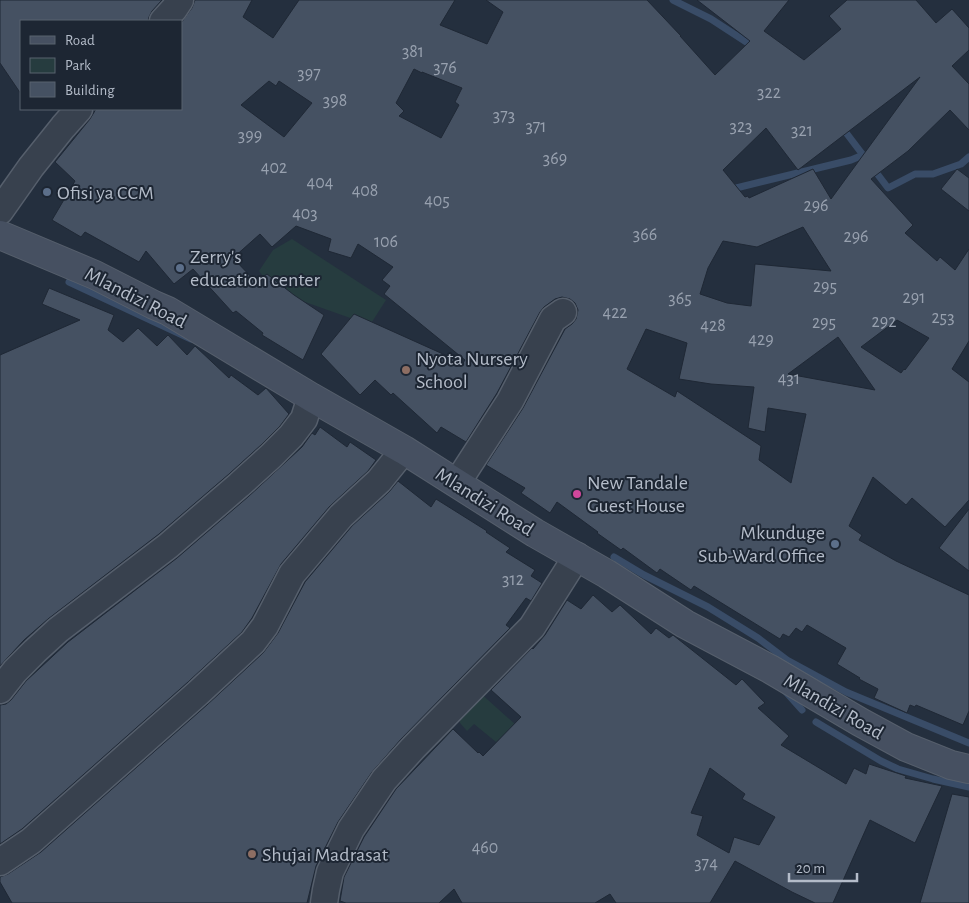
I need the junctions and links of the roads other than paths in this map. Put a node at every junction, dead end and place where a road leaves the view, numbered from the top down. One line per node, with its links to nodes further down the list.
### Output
1 (180, 0): 2 (street)
2 (164, 20)
3 (79, 110): 4 (street)
4 (0, 211)
5 (0, 235): 7 (street, Mlandizi Road)
6 (563, 312): 9 (street)
7 (311, 396): 8 (street, Mlandizi Road); 11 (street)
8 (404, 450): 9 (street, Mlandizi Road); 13 (street)
9 (458, 483): 10 (street, Mlandizi Road)
10 (577, 556): 12 (street, Mlandizi Road); 14 (street)
11 (0, 690)
12 (969, 769)
13 (0, 862)
14 (324, 903)

